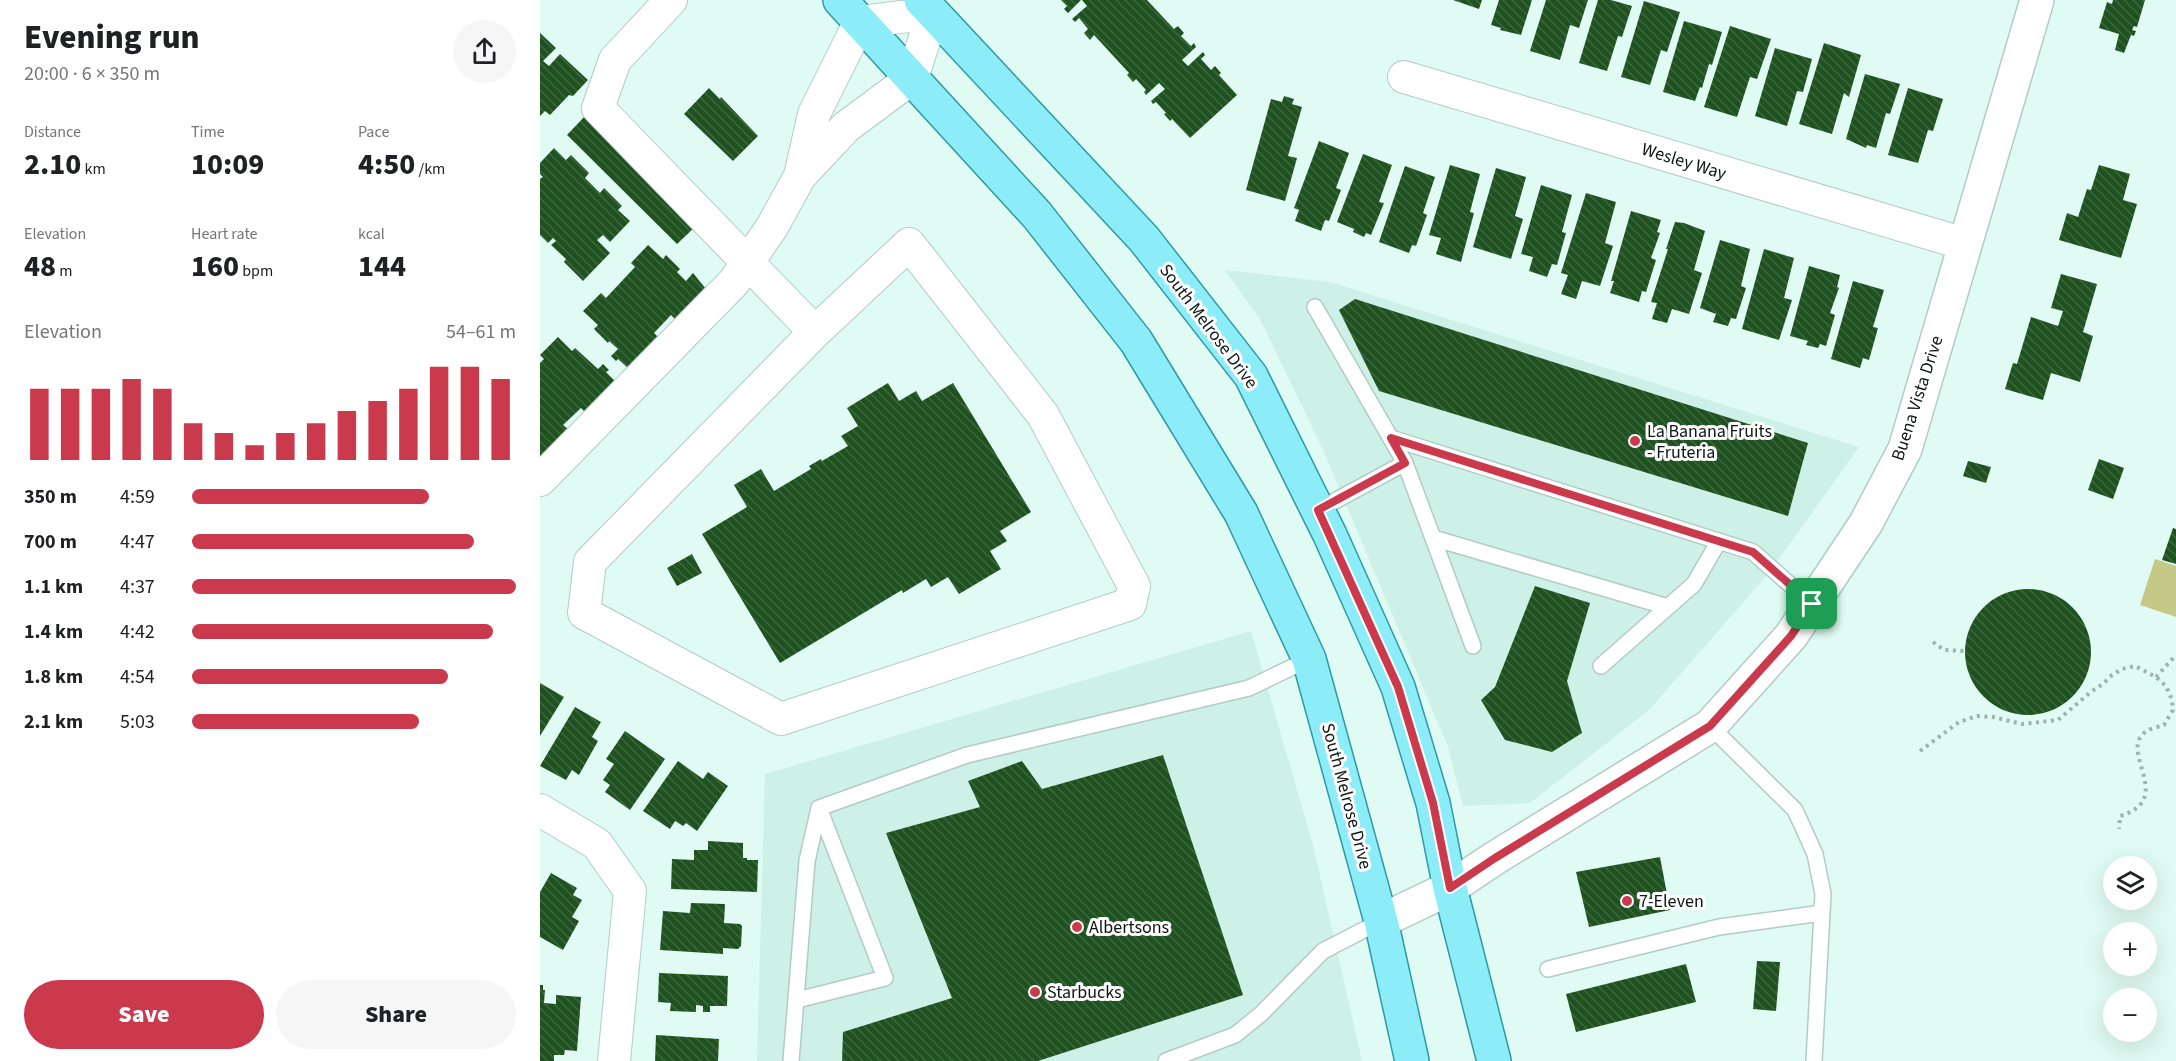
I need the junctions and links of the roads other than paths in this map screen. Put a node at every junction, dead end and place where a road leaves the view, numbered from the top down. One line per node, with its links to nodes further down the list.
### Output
1 (671, 0): 9 (street)
2 (2037, 0): 8 (street, Buena Vista Drive)
3 (932, 4): 4 (street); 6 (street); 15 (main road, South Melrose Drive)
4 (850, 11): 6 (main road, South Melrose Drive); 7 (street)
5 (1404, 77): 8 (street, Wesley Way)
6 (912, 78): 7 (street); 21 (main road, South Melrose Drive)
7 (800, 176): 9 (street)
8 (1965, 244): 18 (street, Buena Vista Drive)
9 (748, 262): 11 (street); 14 (street)
10 (1315, 307): 12 (lane)
11 (815, 332): 11 (street)
12 (1391, 438): 13 (lane); 17 (lane)
13 (1405, 463): 15 (lane); 16 (lane)
14 (540, 480)
15 (1318, 510): 26 (main road, South Melrose Drive)
16 (1433, 538): 19 (lane); 20 (lane)
17 (1719, 542): 18 (lane); 19 (lane)
18 (1812, 604): 23 (street, Buena Vista Drive)
19 (1668, 607): 22 (lane)
20 (1473, 646)
21 (1309, 659): 24 (lane); 28 (main road, South Melrose Drive)
22 (1600, 666)
23 (1710, 726): 26 (street, Buena Vista Drive); 27 (lane)
24 (819, 808): 30 (lane); 30 (lane)
25 (540, 810): 31 (street)
26 (1450, 888): 28 (street, Buena Vista Drive); 35 (main road, South Melrose Drive)
27 (1822, 913): 29 (lane); 36 (lane)
28 (1381, 921): 33 (lane); 34 (main road, South Melrose Drive)
29 (1548, 969)
30 (797, 1000): 32 (lane)
31 (614, 1061)
32 (791, 1061)
33 (1166, 1061)
34 (1412, 1061)
35 (1494, 1061)
36 (1814, 1061)

